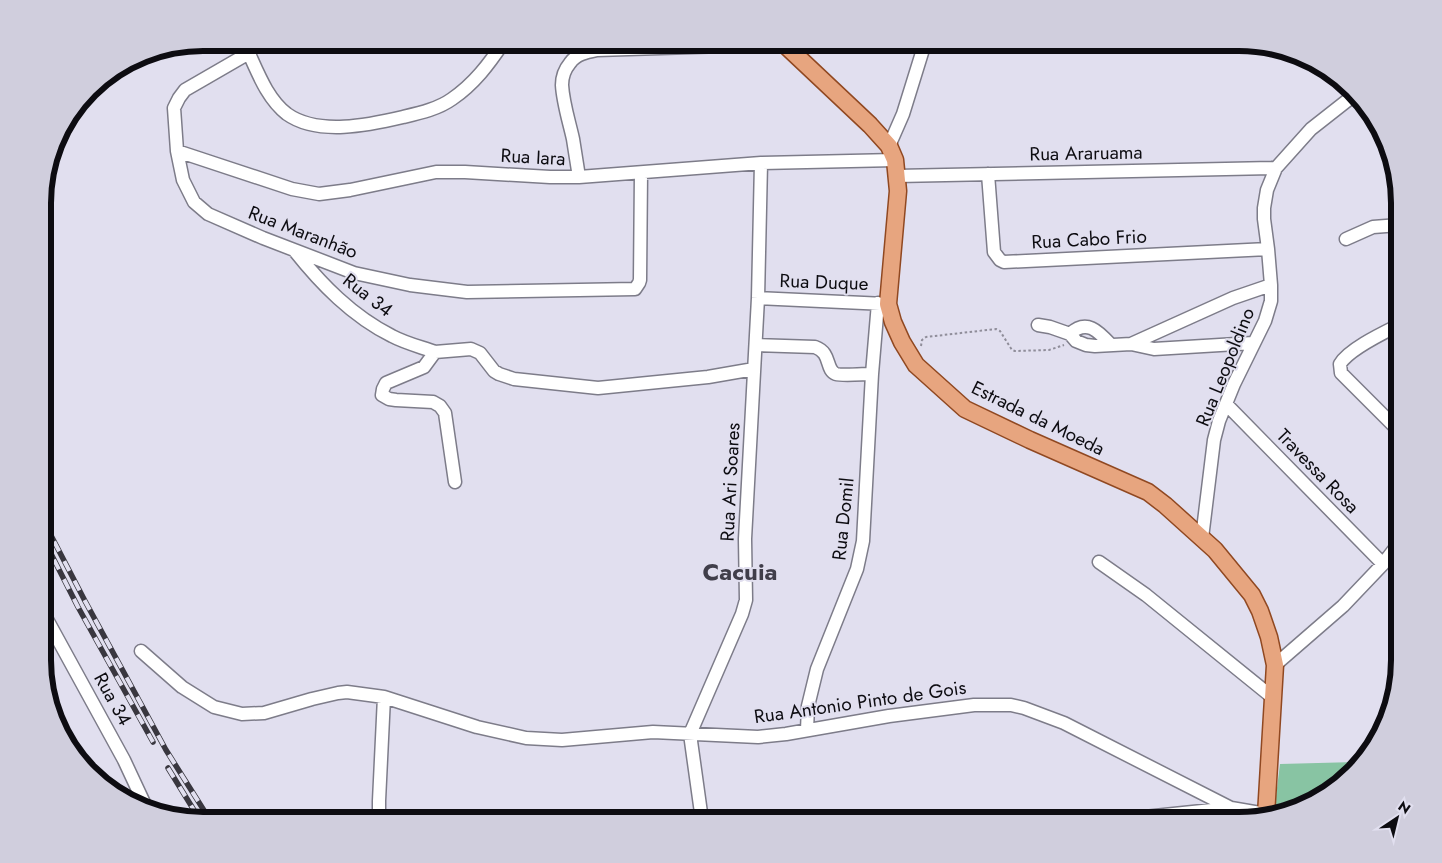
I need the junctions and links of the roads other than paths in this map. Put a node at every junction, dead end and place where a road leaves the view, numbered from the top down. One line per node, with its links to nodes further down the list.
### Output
1 (243, 51): 8 (street, Rua Maranhão)
2 (248, 51): 3 (street)
3 (497, 51)
4 (592, 51): 14 (street)
5 (792, 51): 9 (main road)
6 (922, 51): 9 (street)
7 (1349, 99): 11 (street, Rua Leopoldino)
8 (177, 151): 14 (street, Rua Iara); 17 (street, Rua Maranhão)
9 (894, 161): 10 (street, Rua Iara); 13 (street, Rua Araruama); 21 (main road)
10 (761, 163): 12 (street, Rua Iara); 20 (street, Rua Ari Soares)
11 (1276, 168): 13 (street, Rua Araruama); 18 (street, Rua Leopoldino)
12 (641, 172): 14 (street, Rua Iara); 17 (street, Rua Maranhão)
13 (988, 174): 18 (street, Rua Cabo Frio)
14 (579, 178)
15 (1390, 226): 16 (street)
16 (1346, 239)
17 (292, 248): 29 (street, Rua 34)
18 (1268, 249): 19 (street, Rua Leopoldino)
19 (1271, 285): 25 (street); 26 (street, Rua Leopoldino)
20 (758, 298): 21 (street, Rua Duque); 27 (street, Rua Ari Soares)
21 (883, 304): 31 (street, Rua Domil); 35 (main road, Estrada da Moeda)
22 (1038, 325): 24 (street)
23 (1390, 330): 33 (street)
24 (1073, 337): 28 (street); 28 (street)
25 (1130, 344): 26 (street); 28 (street)
26 (1253, 344): 32 (street, Rua Leopoldino)
27 (756, 345): 30 (street, Rua Ari Soares); 31 (street)
28 (1112, 345)
29 (435, 352): 30 (street); 34 (street)
30 (754, 369): 45 (street, Rua Ari Soares)
31 (872, 374): 44 (street, Rua Domil)
32 (1226, 404): 35 (street, Rua Leopoldino); 38 (street, Travessa Rosa)
33 (1390, 419)
34 (455, 482)
35 (1202, 538): 41 (main road, Estrada da Moeda)
36 (1390, 555): 38 (street)
37 (1099, 562): 43 (street)
38 (1383, 564): 41 (street)
39 (51, 627): 46 (street, Rua 34)
40 (141, 651): 42 (street, Rua Antonio Pinto de Gois)
41 (1274, 665): 43 (main road, Estrada da Moeda)
42 (384, 697): 45 (street, Rua Antonio Pinto de Gois); 51 (street)
43 (1272, 697): 48 (main road, Estrada da Moeda)
44 (807, 730): 45 (street, Rua Antonio Pinto de Gois); 47 (street, Rua Antonio Pinto de Gois)
45 (690, 734): 52 (street)
46 (142, 798)
47 (1231, 808): 49 (street); 50 (street)
48 (1266, 809)
49 (1202, 811)
50 (1249, 811)
51 (379, 812)
52 (701, 812)

